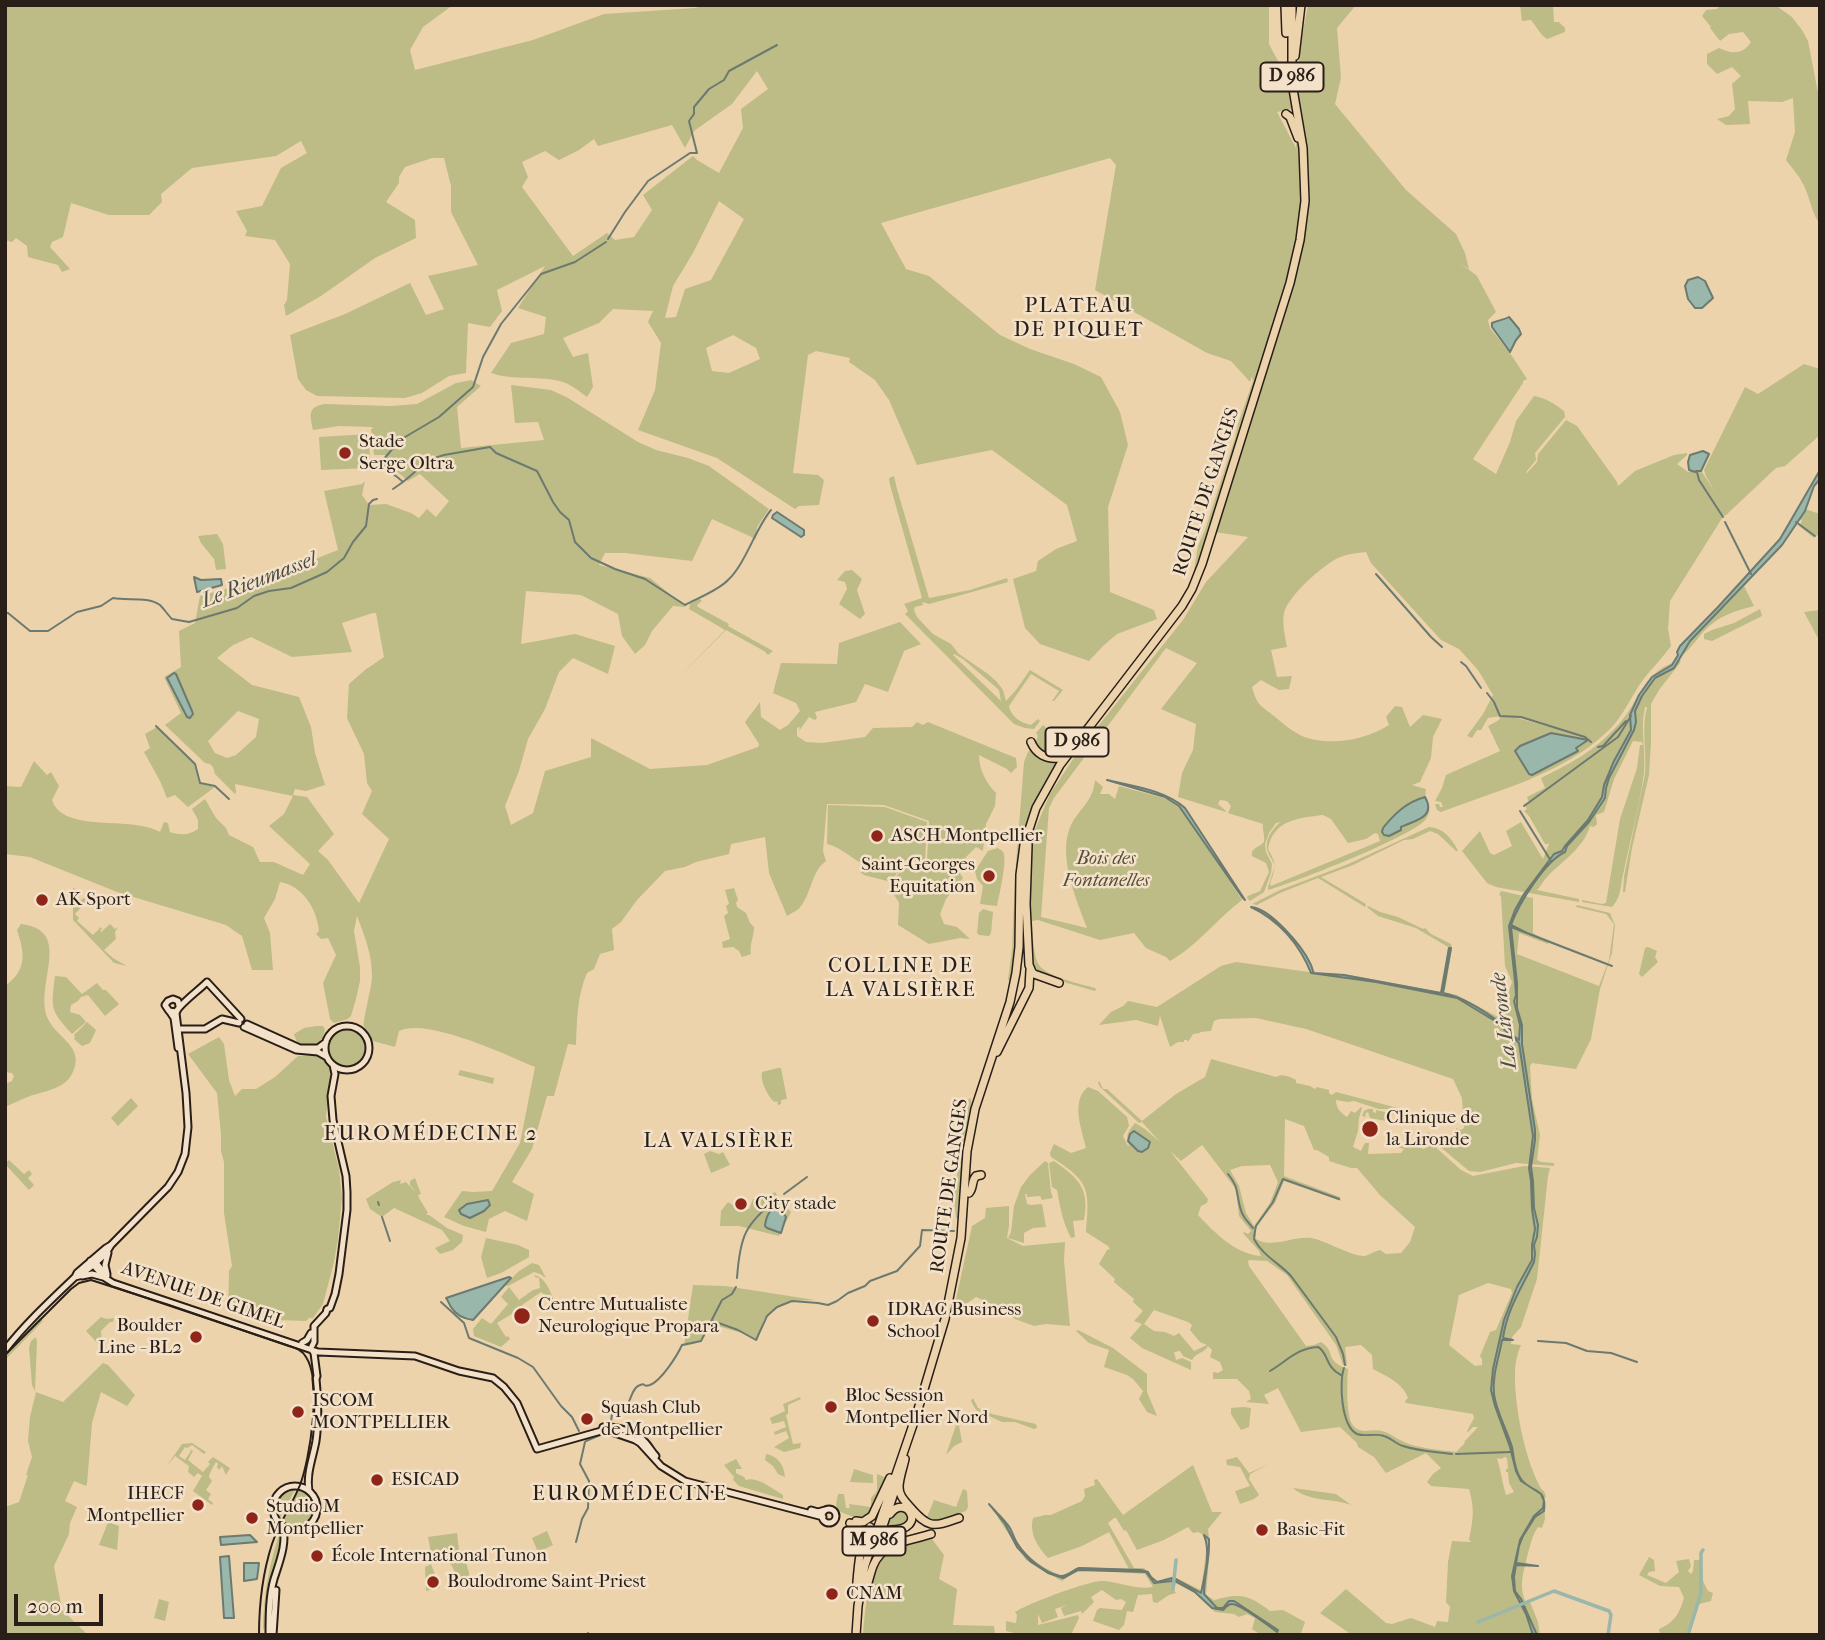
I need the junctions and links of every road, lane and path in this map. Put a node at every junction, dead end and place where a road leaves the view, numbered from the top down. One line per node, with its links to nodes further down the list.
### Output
1 (1285, 5): 3 (main road)
2 (1297, 5): 3 (main road, ROUTE DE GANGES / D 986); 8 (main road, ROUTE DE GANGES / D 986)
3 (1292, 83): 5 (main road, ROUTE DE GANGES / D 986)
4 (1286, 114): 5 (main road)
5 (1303, 148): 6 (main road, ROUTE DE GANGES / D 986)
6 (1111, 698): 7 (main road); 39 (main road, ROUTE DE GANGES / D 986)
7 (1031, 742)
8 (1028, 845): 9 (main road, D 986); 16 (main road, ROUTE DE GANGES / D 986)
9 (1030, 965): 10 (main road, D 986); 10 (main road)
10 (1029, 988): 16 (main road, D 986)
11 (178, 1008): 12 (main road); 12 (main road); 13 (main road); 14 (main road)
12 (170, 1012): 20 (main road)
13 (243, 1023): 14 (main road); 15 (main road); 17 (main road)
14 (179, 1029): 20 (main road)
15 (326, 1042): 17 (main road); 19 (main road)
16 (997, 1052): 23 (main road, ROUTE DE GANGES / D 986)
17 (327, 1056): 18 (main road)
18 (333, 1065): 19 (main road); 21 (main road)
19 (345, 1070): 21 (main road)
20 (186, 1099): 24 (main road)
21 (332, 1100): 28 (main road)
22 (981, 1175): 23 (main road)
23 (969, 1193): 36 (main road, ROUTE DE GANGES / D 986)
24 (110, 1248): 25 (main road); 27 (main road)
25 (93, 1262): 26 (main road); 27 (main road, AVENUE DE GIMEL)
26 (77, 1277): 27 (main road); 31 (main road)
27 (106, 1277): 30 (main road, AVENUE DE GIMEL); 32 (main road, AVENUE DE GIMEL)
28 (327, 1309): 29 (main road); 32 (main road)
29 (311, 1333): 30 (main road); 32 (main road)
30 (302, 1343): 32 (main road, AVENUE DE GIMEL)
31 (6, 1347)
32 (312, 1348): 33 (main road); 34 (main road); 35 (main road); 38 (main road)
33 (324, 1352): 34 (main road); 38 (main road)
34 (315, 1361): 35 (main road)
35 (316, 1379): 41 (main road)
36 (928, 1394): 40 (main road, ROUTE DE GANGES / M 986)
37 (607, 1429): 38 (main road); 44 (main road); 45 (main road)
38 (538, 1446)
39 (904, 1449): 55 (main road, M 986); 59 (main road, ROUTE DE GANGES / M 986)
40 (905, 1459): 47 (main road, M 986); 48 (main road, ROUTE DE GANGES / M 986)
41 (307, 1478): 42 (main road); 43 (main road)
42 (297, 1486): 43 (main road); 49 (main road)
43 (309, 1491): 51 (main road)
44 (825, 1510): 45 (main road); 45 (main road)
45 (823, 1517)
46 (959, 1518): 47 (main road, M 986)
47 (922, 1521): 54 (main road)
48 (884, 1524): 52 (main road, M 986); 57 (main road, ROUTE DE GANGES / M 986)
49 (282, 1525): 51 (main road); 56 (main road)
50 (870, 1527): 55 (main road)
51 (295, 1530): 56 (main road)
52 (891, 1530)
53 (931, 1534): 57 (main road)
54 (916, 1536)
55 (864, 1543): 59 (main road, M 986)
56 (282, 1551): 58 (main road)
57 (865, 1593): 59 (main road, ROUTE DE GANGES / M 986)
58 (271, 1635)
59 (856, 1635)

